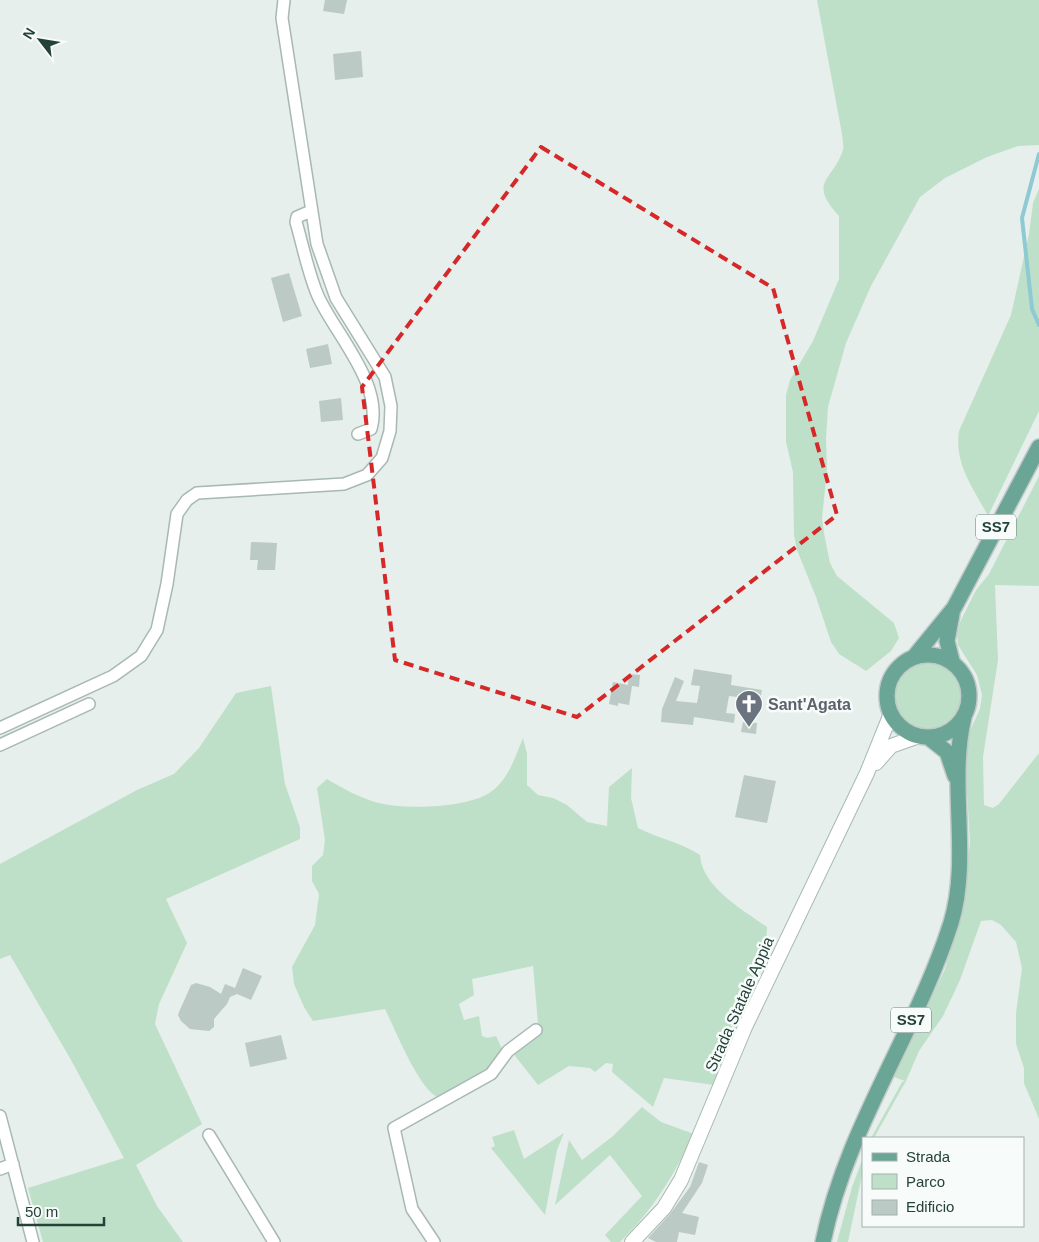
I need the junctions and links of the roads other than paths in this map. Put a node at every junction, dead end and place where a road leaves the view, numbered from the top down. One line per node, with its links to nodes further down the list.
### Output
1 (284, 0): 2 (street)
2 (311, 211): 3 (street); 11 (street)
3 (358, 434)
4 (1039, 447): 5 (main road, Strada Statale Appia / SS7)
5 (954, 608): 6 (main road, Strada Statale Appia / SS7); 7 (main road, Strada Statale Appia / SS7)
6 (914, 657): 7 (main road); 9 (main road, Strada Statale Appia / SS7)
7 (952, 661): 10 (main road, Strada Statale Appia / SS7)
8 (89, 704): 13 (street)
9 (890, 711): 12 (main road, SS7); 14 (street, Strada Statale Appia / SS7)
10 (964, 717): 12 (main road, Strada Statale Appia / SS7); 15 (main road, SS7)
11 (0, 728)
12 (924, 737): 14 (street, Strada Statale Appia / SS7); 15 (main road, SS7)
13 (0, 745)
14 (867, 773): 24 (street, Strada Statale Appia / SS7)
15 (958, 790): 25 (main road, SS7)
16 (536, 1030): 23 (street)
17 (0, 1116): 19 (street)
18 (209, 1135): 22 (street)
19 (13, 1164): 20 (street); 21 (street)
20 (0, 1169)
21 (33, 1242)
22 (274, 1242)
23 (434, 1242)
24 (632, 1242)
25 (823, 1242)

